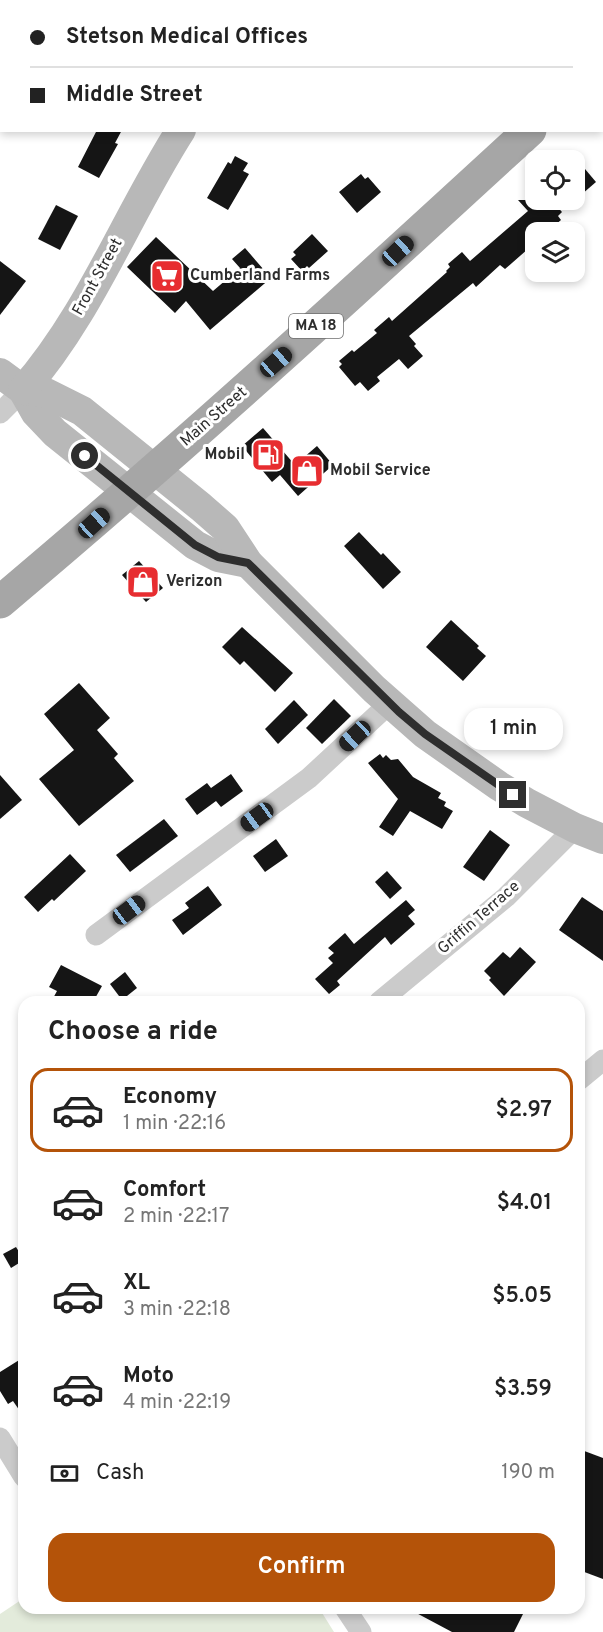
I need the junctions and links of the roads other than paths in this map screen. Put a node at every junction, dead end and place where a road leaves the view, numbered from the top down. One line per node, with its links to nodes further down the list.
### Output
1 (180, 132): 3 (main road, Front Street)
2 (528, 132): 5 (main road, Main Street / MA 18)
3 (11, 382): 4 (street, Front Street); 5 (main road); 6 (main road)
4 (0, 413)
5 (154, 469): 6 (main road, Main Street / MA 18); 7 (main road)
6 (129, 492): 7 (main road); 8 (main road, Main Street / MA 18)
7 (248, 563): 9 (main road)
8 (0, 602)
9 (390, 704): 10 (main road); 12 (street)
10 (575, 828): 11 (main road); 13 (street, Griffin Terrace)
11 (603, 839)
12 (96, 935)
13 (386, 996)
14 (603, 1060): 15 (street)
15 (585, 1075)
16 (0, 1438): 17 (street)
17 (18, 1467)
18 (349, 1614): 19 (street)
19 (361, 1632)

